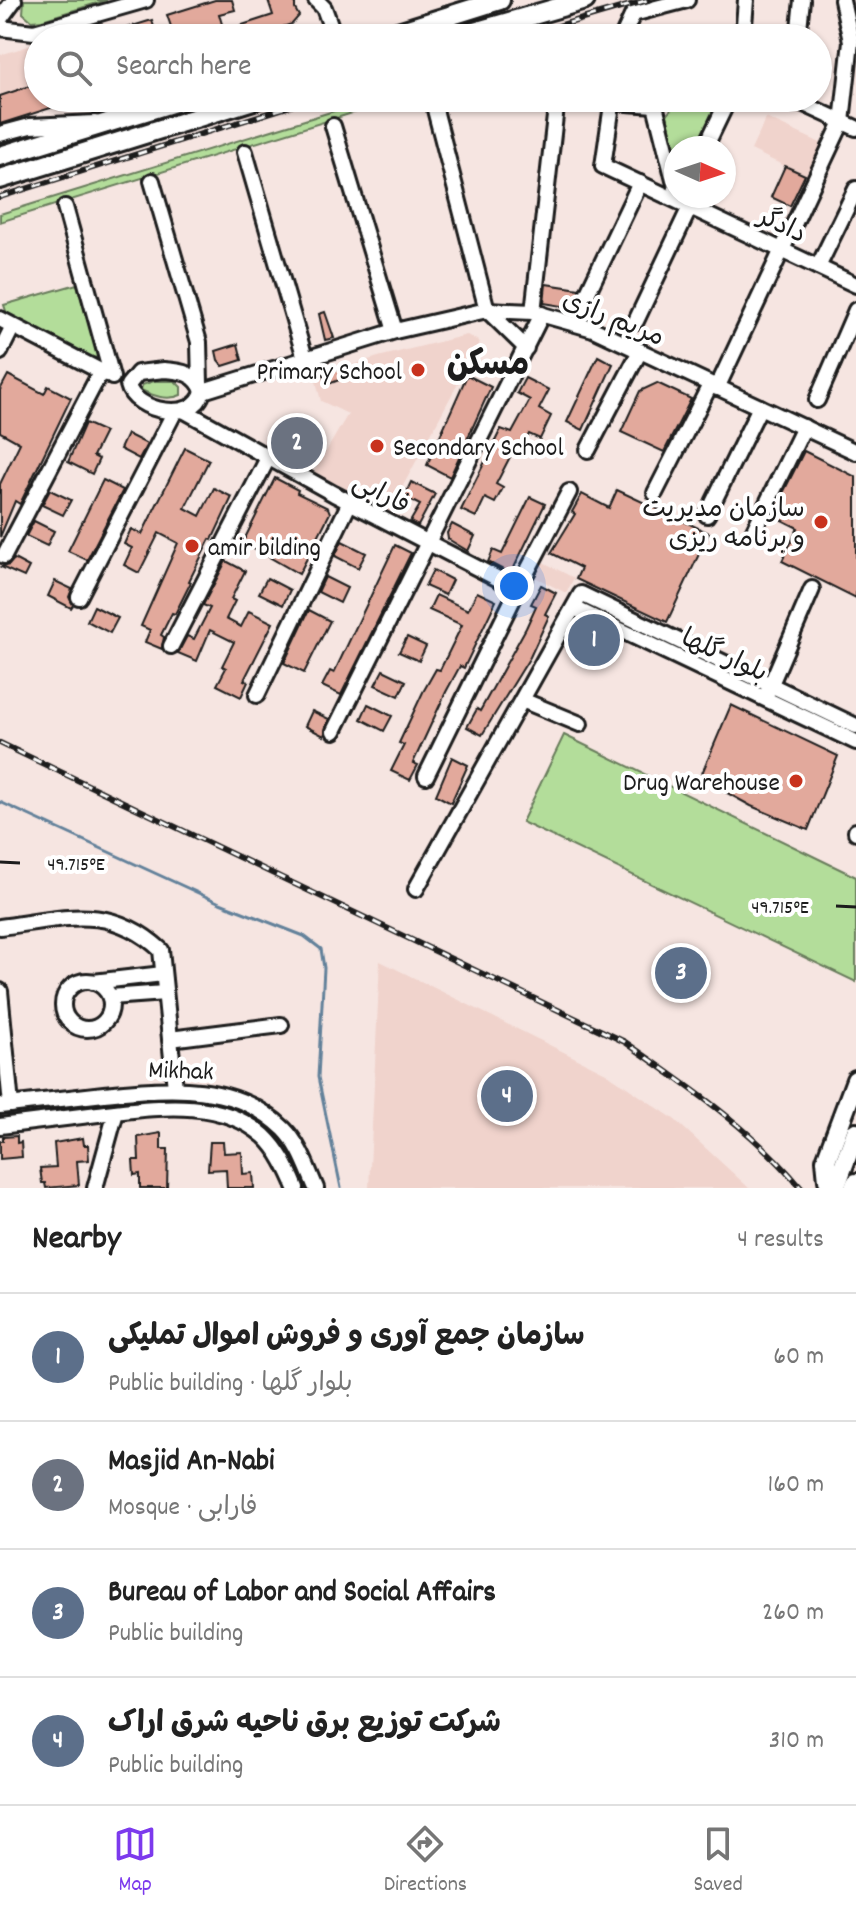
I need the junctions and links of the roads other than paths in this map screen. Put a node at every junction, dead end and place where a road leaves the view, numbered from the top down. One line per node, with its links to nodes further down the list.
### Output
1 (14, 0): 12 (street)
2 (146, 0): 13 (street)
3 (468, 0): 11 (street)
4 (500, 0): 11 (main road)
5 (585, 0): 16 (main road)
6 (687, 0): 17 (street)
7 (746, 0): 18 (street)
8 (802, 0): 19 (street)
9 (842, 0): 31 (street)
10 (324, 3): 14 (street)
11 (451, 16): 15 (main road)
12 (0, 19)
13 (62, 24)
14 (331, 24)
15 (425, 24)
16 (502, 24)
17 (628, 24)
18 (744, 24)
19 (799, 24)
20 (0, 28): 21 (street)
21 (24, 31)
22 (143, 112): 30 (main road)
23 (215, 112): 38 (main road)
24 (436, 112): 50 (street)
25 (556, 112): 52 (street)
26 (611, 112): 40 (street, دادگر)
27 (660, 112): 34 (street)
28 (719, 112): 35 (street)
29 (822, 112): 31 (street)
30 (107, 123): 33 (street); 37 (main road)
31 (849, 125): 46 (street)
32 (333, 126): 55 (street)
33 (0, 134)
34 (666, 136)
35 (710, 136)
36 (245, 152): 59 (street)
37 (0, 156)
38 (0, 179)
39 (152, 181): 63 (street)
40 (640, 183): 42 (street, دادگر); 49 (street)
41 (856, 189): 47 (street)
42 (664, 192)
43 (65, 207): 60 (street)
44 (677, 208): 53 (street)
45 (700, 208): 46 (street, دادگر)
46 (780, 249): 47 (street, دادگر); 62 (street)
47 (818, 267): 48 (street, دادگر)
48 (855, 282)
49 (588, 292)
50 (487, 310): 52 (street, مریم رازی); 55 (street, مریم رازی); 56 (street)
51 (856, 310): 64 (street)
52 (538, 313): 56 (street); 57 (street, مریم رازی)
53 (636, 321)
54 (6, 323): 58 (street); 60 (street)
55 (395, 331): 59 (street, مریم رازی)
56 (526, 348): 76 (street)
57 (640, 351): 62 (street, مریم رازی); 68 (street)
58 (0, 352)
59 (305, 358): 63 (street, مریم رازی)
60 (107, 374): 61 (street); 77 (street)
61 (128, 385): 63 (street); 66 (street, فارابی)
62 (714, 386): 65 (street, مریم رازی); 72 (street)
63 (202, 387): 66 (street)
64 (817, 400)
65 (760, 407): 67 (street, مریم رازی); 74 (street)
66 (180, 411): 70 (street, فارابی); 80 (street)
67 (804, 427): 69 (street, مریم رازی); 75 (street)
68 (588, 450)
69 (856, 452)
70 (268, 458): 73 (street, فارابی); 82 (street)
71 (569, 492): 78 (street)
72 (655, 493)
73 (350, 502): 76 (street, فارابی); 84 (street)
74 (707, 515)
75 (753, 532)
76 (430, 543): 78 (street, فارابی); 88 (street)
77 (4, 556)
78 (518, 589): 90 (street)
79 (812, 589): 83 (street)
80 (79, 597)
81 (574, 608): 83 (street, بلوار گلها); 83 (street, بلوار گلها); 85 (street)
82 (171, 646)
83 (767, 692): 86 (street, بلوار گلها); 89 (street, بلوار گلها)
84 (257, 695)
85 (522, 700): 87 (street); 91 (street)
86 (855, 721)
87 (580, 724)
88 (334, 731)
89 (856, 742)
90 (426, 776)
91 (416, 889)
92 (0, 927): 93 (street)
93 (163, 974): 94 (street); 96 (street)
94 (93, 982): 97 (street); 97 (street)
95 (0, 991): 102 (street)
96 (165, 993): 97 (street); 99 (street)
97 (110, 997)
98 (281, 1025): 99 (street)
99 (170, 1039): 101 (street)
100 (856, 1080): 109 (main road)
101 (175, 1088): 102 (street, Mikhak); 108 (street, Mikhak)
102 (6, 1105)
103 (116, 1112): 104 (street, Mikhak); 106 (street); 107 (street, Mikhak)
104 (0, 1126)
105 (856, 1132): 109 (main road)
106 (95, 1188)
107 (296, 1188)
108 (316, 1188)
109 (834, 1188)

